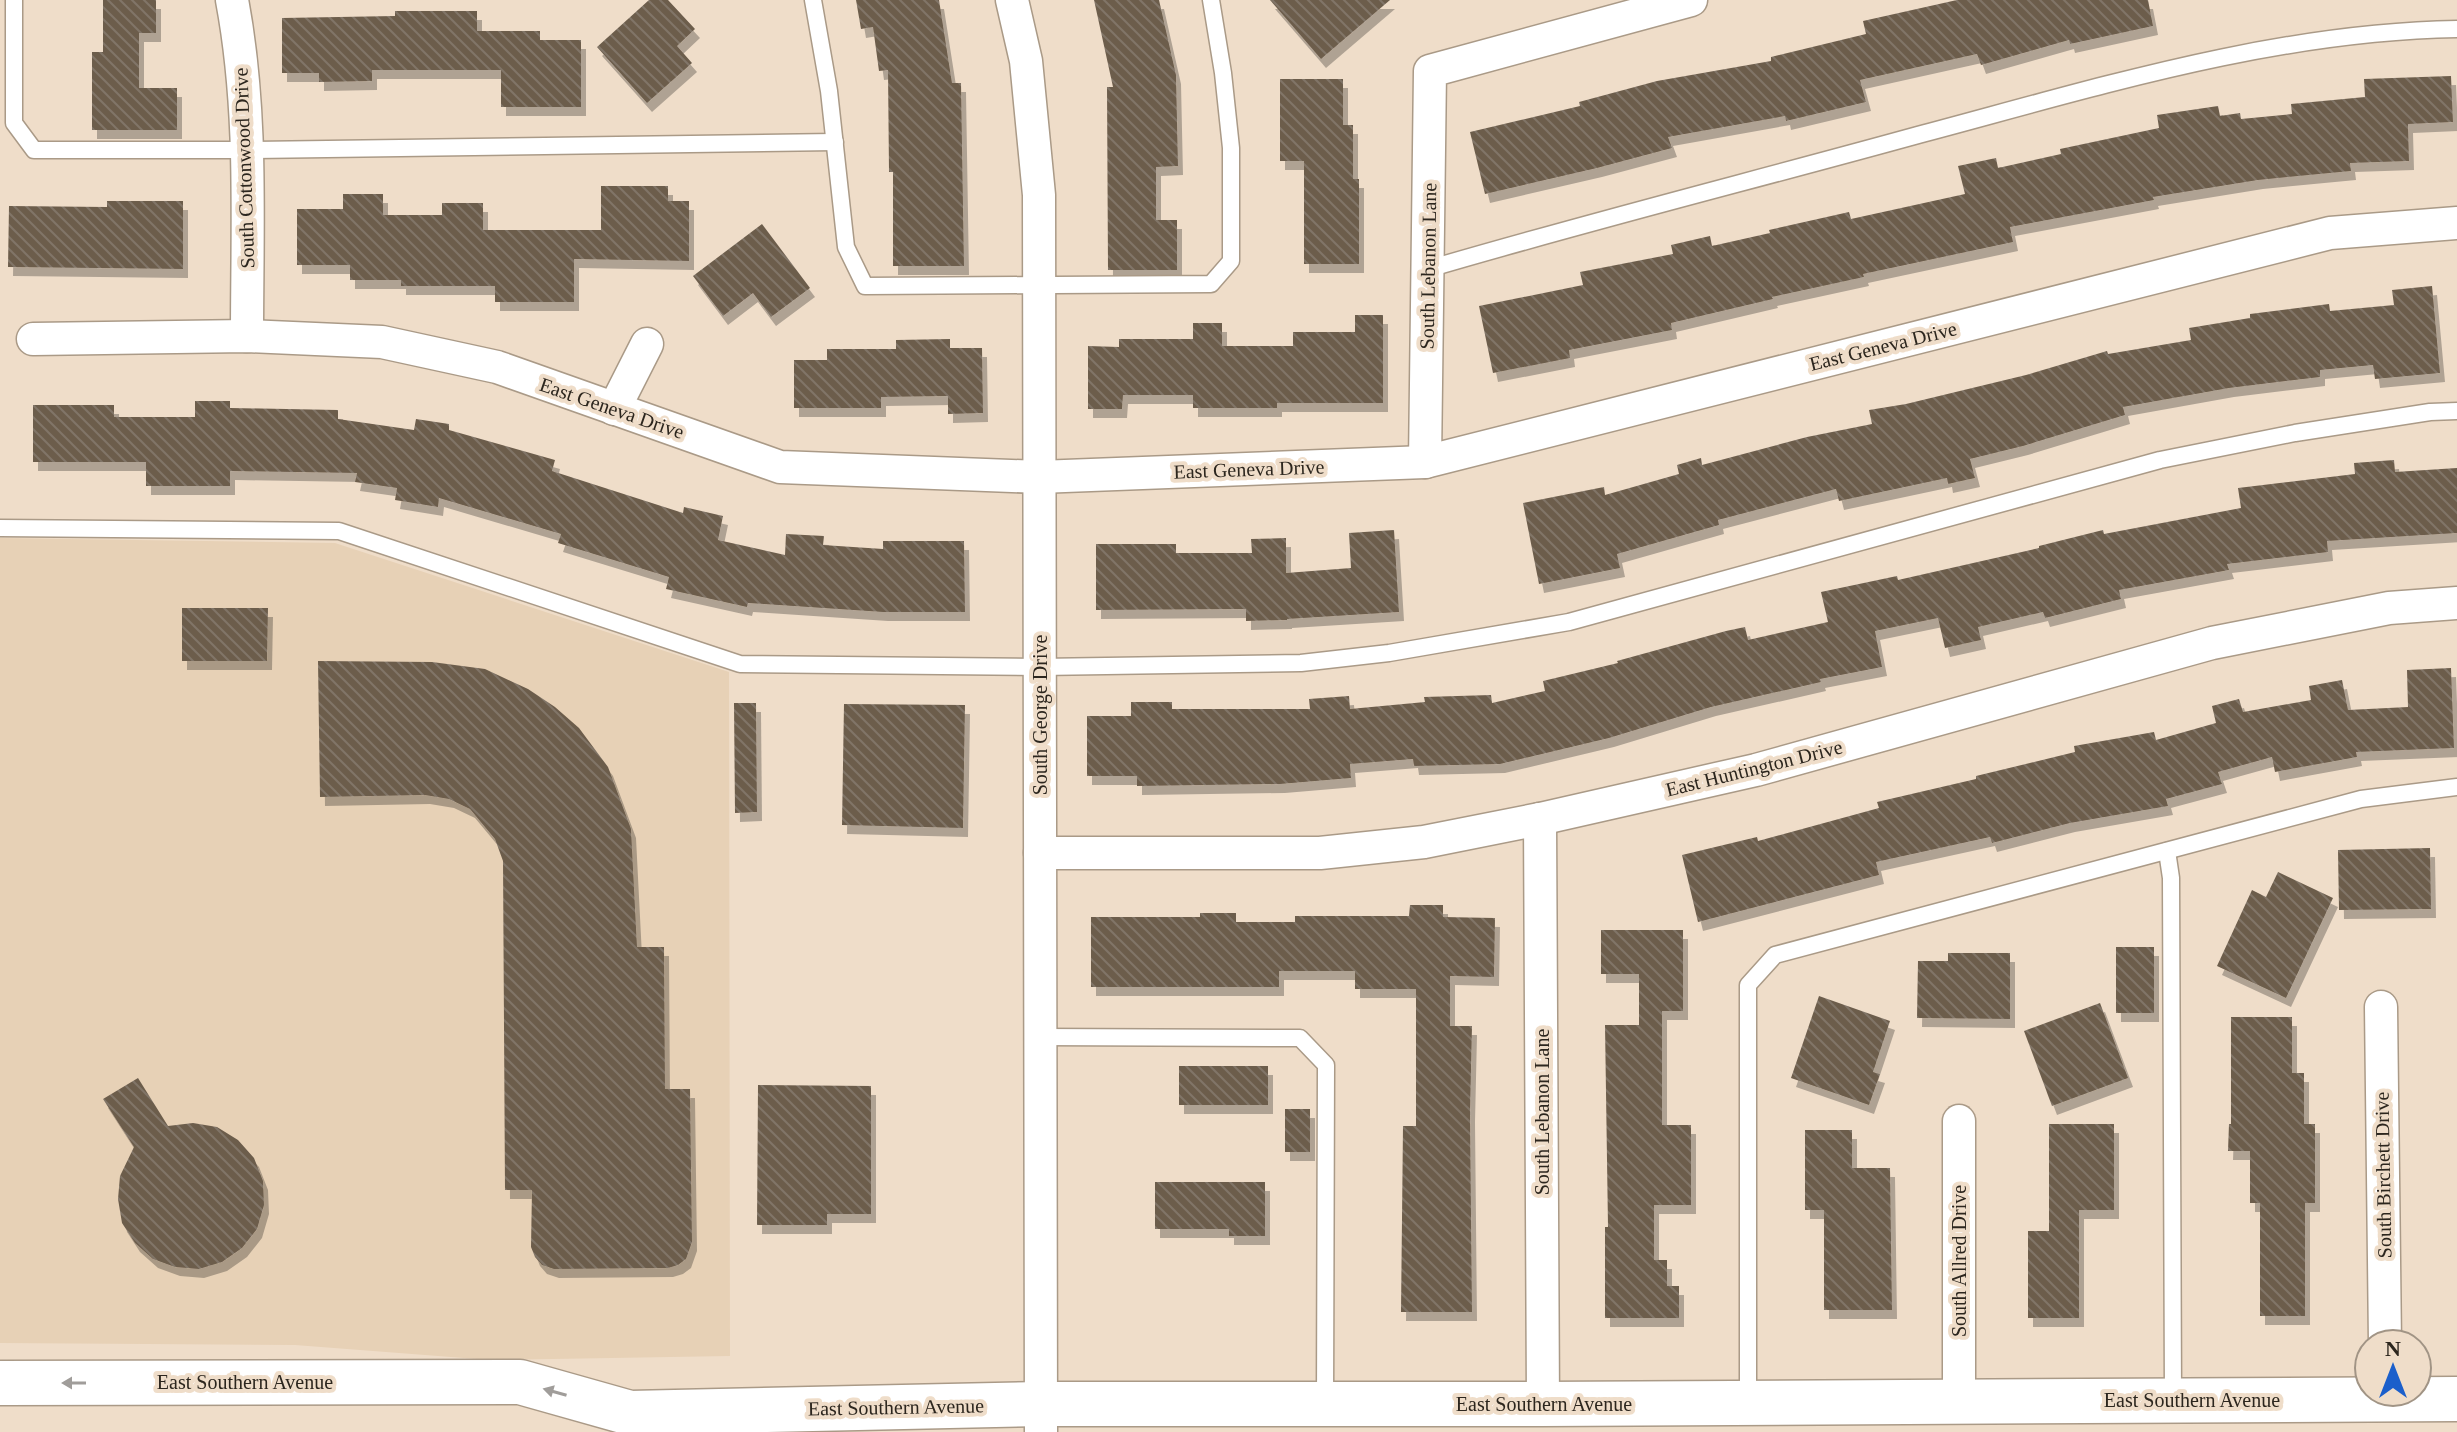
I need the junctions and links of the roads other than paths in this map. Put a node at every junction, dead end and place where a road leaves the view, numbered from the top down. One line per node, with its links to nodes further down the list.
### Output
1 (14, 0): 9 (lane)
2 (232, 0): 9 (street, South Cottonwood Drive)
3 (813, 0): 8 (lane)
4 (1012, 0): 12 (street, South George Drive)
5 (1211, 0): 12 (lane)
6 (1691, 0): 11 (street, South Lebanon Lane)
7 (2457, 29): 11 (lane)
8 (835, 142): 9 (lane); 12 (lane)
9 (247, 150): 13 (street, South Cottonwood Drive)
10 (2457, 223): 18 (street, East Geneva Drive)
11 (1428, 269): 18 (street, South Lebanon Lane)
12 (1039, 285): 19 (street, South George Drive)
13 (247, 336): 14 (street, East Geneva Drive); 16 (street, East Geneva Drive)
14 (33, 339)
15 (647, 344): 16 (street)
16 (614, 409): 19 (street, East Geneva Drive)
17 (2457, 411): 22 (lane)
18 (1425, 462): 19 (street, East Geneva Drive)
19 (1039, 477): 22 (street, South George Drive)
20 (0, 528): 22 (lane)
21 (2457, 603): 24 (street, East Huntington Drive)
22 (1040, 667): 26 (street, South George Drive)
23 (2457, 787): 25 (lane)
24 (1540, 819): 26 (street, East Huntington Drive); 39 (street, South Lebanon Lane)
25 (2167, 851): 35 (lane); 37 (lane)
26 (1040, 853): 28 (street, South George Drive)
27 (2381, 1007): 30 (street, South Birchett Drive)
28 (1039, 1037): 38 (lane); 41 (street, South George Drive)
29 (1959, 1121): 36 (street, South Allred Drive)
30 (2385, 1328)
31 (0, 1383): 40 (main road, East Southern Avenue, one-way to 31)
32 (2353, 1397): 35 (main road, East Southern Avenue)
33 (2433, 1398): 34 (main road, East Southern Avenue)
34 (2457, 1399)
35 (2173, 1400): 36 (main road, East Southern Avenue)
36 (1959, 1401): 37 (main road, East Southern Avenue)
37 (1748, 1403): 39 (main road, East Southern Avenue)
38 (1325, 1404): 39 (main road, East Southern Avenue); 41 (main road, East Southern Avenue)
39 (1543, 1404)
40 (630, 1413): 41 (main road, East Southern Avenue); 42 (main road, East Southern Avenue)
41 (1041, 1418)
42 (584, 1432)

